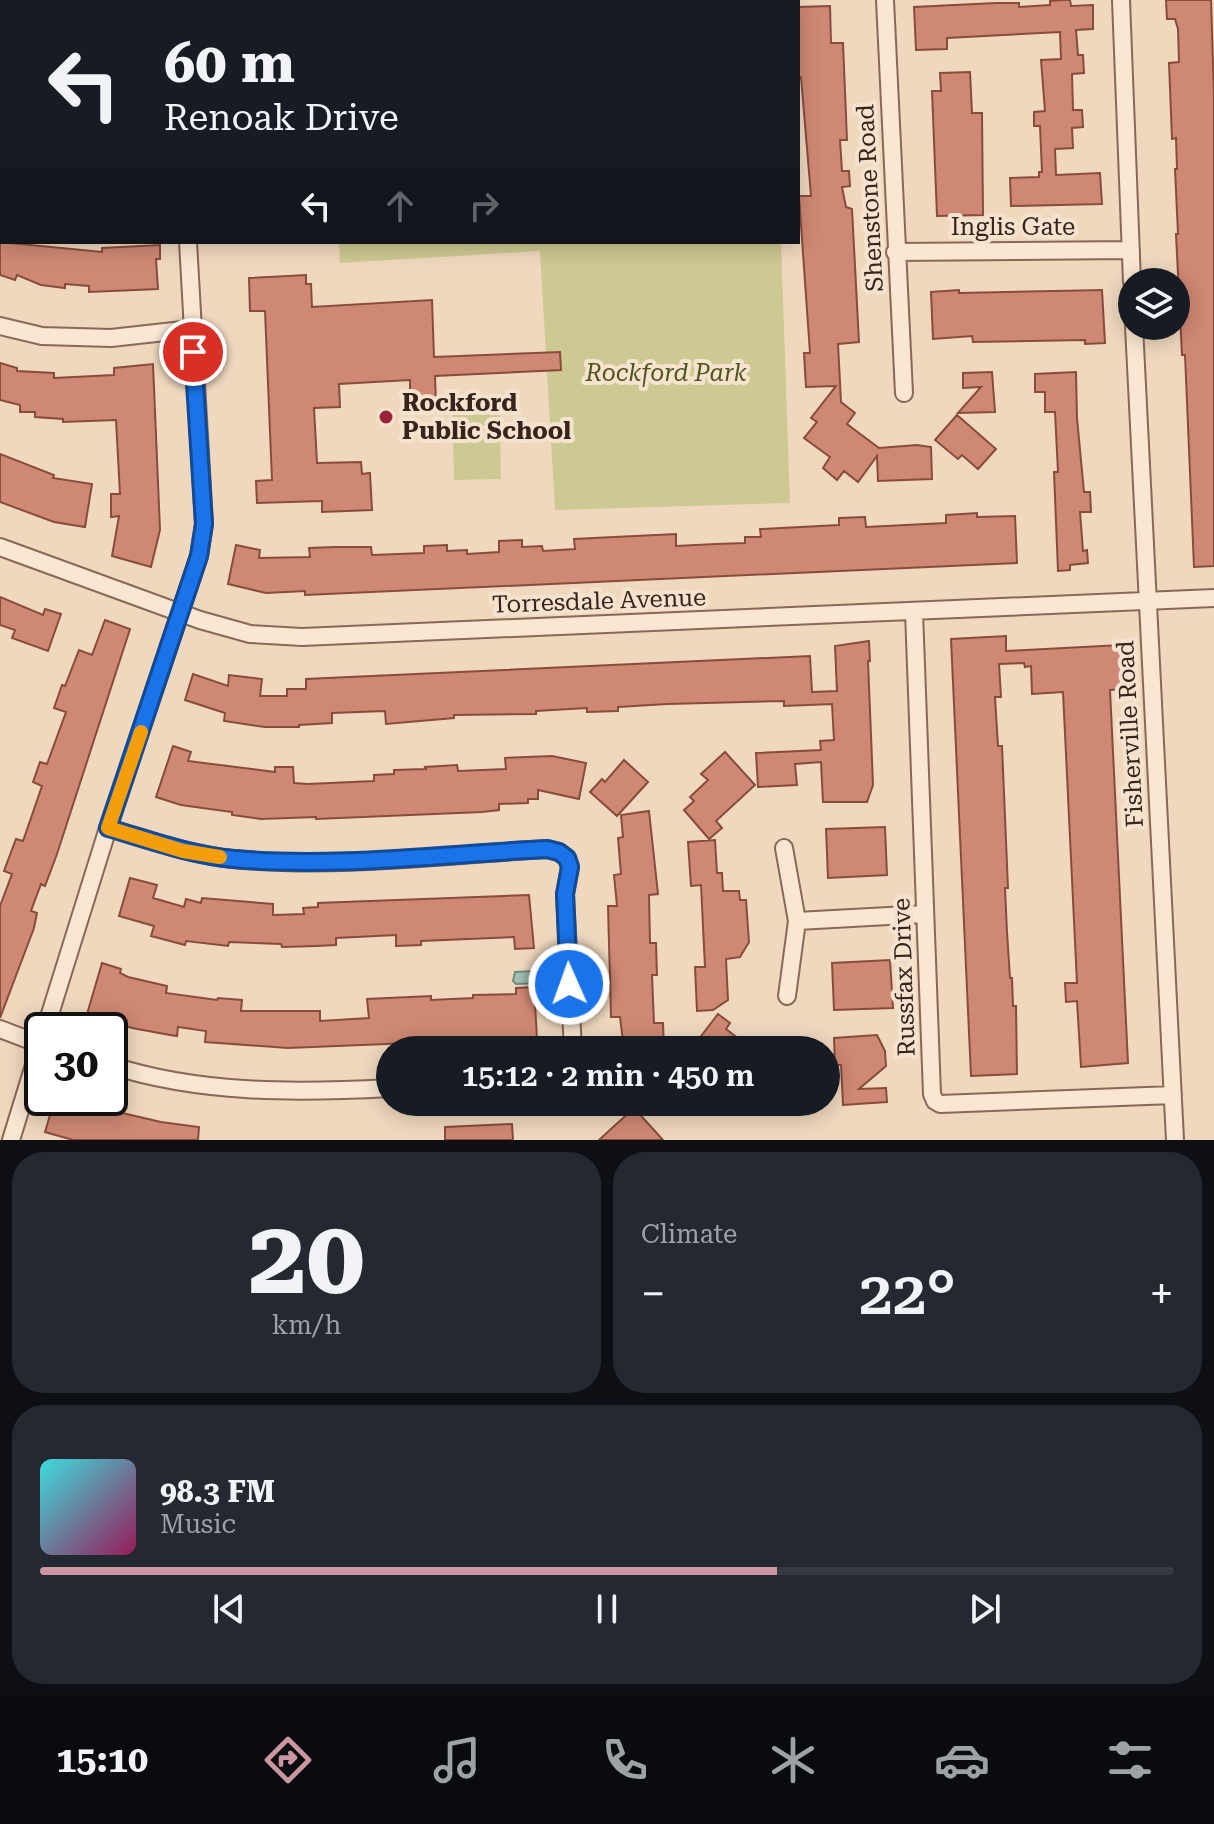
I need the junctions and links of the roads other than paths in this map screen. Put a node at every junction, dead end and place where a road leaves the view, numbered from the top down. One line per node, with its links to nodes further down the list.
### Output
1 (885, 0): 5 (street, Shenstone Road)
2 (1121, 0): 4 (street)
3 (188, 244): 8 (street)
4 (1131, 250): 5 (street, Inglis Gate); 6 (street)
5 (895, 252): 10 (street, Shenstone Road)
6 (1132, 268)
7 (0, 326): 8 (street)
8 (192, 329): 15 (street)
9 (1135, 340): 13 (street, Fisherville Road)
10 (904, 393)
11 (0, 547): 15 (street, Torresdale Avenue)
12 (1214, 598): 13 (street, Torresdale Avenue)
13 (1147, 600): 14 (street, Torresdale Avenue); 27 (street, Fisherville Road)
14 (914, 612): 15 (street, Torresdale Avenue); 18 (street, Russfax Drive)
15 (181, 614): 16 (street)
16 (108, 828): 21 (street); 24 (street)
17 (784, 848): 19 (street)
18 (925, 914): 19 (street); 27 (street, Russfax Drive)
19 (797, 921): 20 (street)
20 (787, 996)
21 (51, 1012)
22 (0, 1029): 23 (street)
23 (24, 1035)
24 (572, 1036)
25 (128, 1069): 26 (street)
26 (376, 1089)
27 (1173, 1095): 30 (street, Fisherville Road)
28 (24, 1098): 29 (street)
29 (11, 1140)
30 (1175, 1140)

